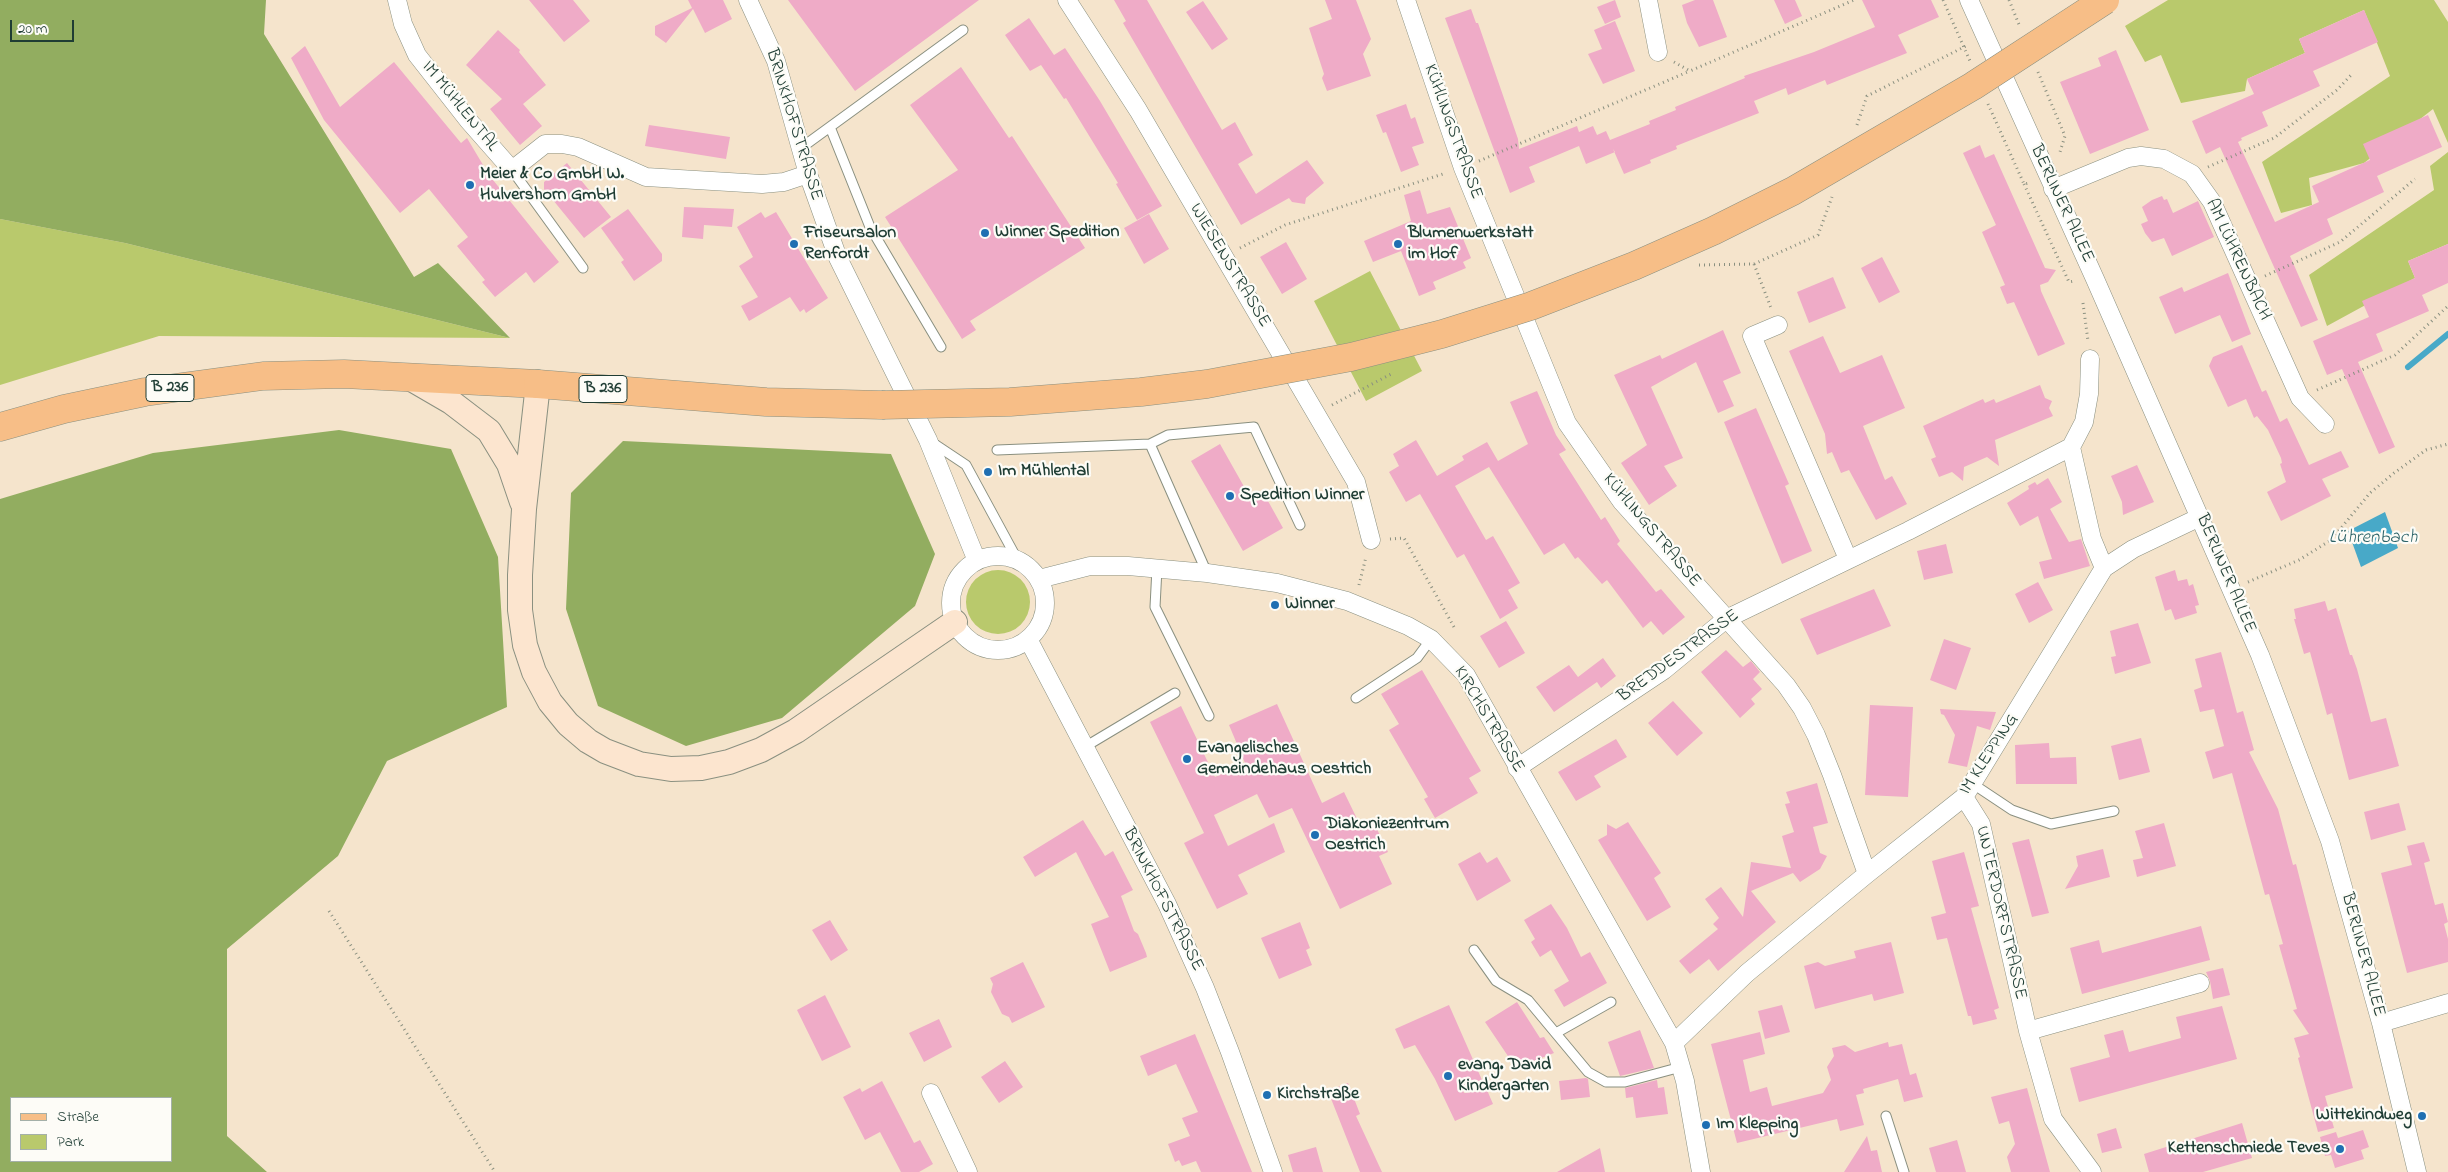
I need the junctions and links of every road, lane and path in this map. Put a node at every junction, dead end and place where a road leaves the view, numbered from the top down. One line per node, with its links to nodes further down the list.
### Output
1 (396, 0): 19 (street, IM MÜHLENTAL)
2 (748, 0): 17 (street, BRINKHOFSTRASSE)
3 (1067, 0): 25 (street, WIESENSTRASSE)
4 (1406, 0): 18 (street, KÜHLINGSTRASSE)
5 (1648, 0): 12 (street)
6 (1854, 0): 14 (path)
7 (1969, 0): 24 (street, BERLINER ALLEE)
8 (2009, 0): 11 (path)
9 (2106, 0): 35 (main road, B 236, bridge)
10 (963, 30): 16 (lane)
11 (2024, 36)
12 (1658, 52): 14 (path)
13 (2035, 64): 24 (path)
14 (1690, 71): 18 (path)
15 (2353, 73): 21 (path)
16 (830, 127): 17 (lane); 32 (lane)
17 (801, 148): 20 (street, BRINKHOFSTRASSE)
18 (1463, 168): 25 (path); 57 (street, KÜHLINGSTRASSE)
19 (512, 170): 20 (street); 27 (lane)
20 (808, 174): 39 (street, BRINKHOFSTRASSE)
21 (2192, 174): 24 (street, AM LÜHRENBACH); 29 (street, AM LÜHRENBACH)
22 (2415, 179): 29 (path)
23 (2024, 184): 28 (path)
24 (2052, 186): 28 (street, BERLINER ALLEE)
25 (1222, 257): 47 (street, WIESENSTRASSE)
26 (1754, 264): 31 (path)
27 (583, 268)
28 (2096, 279): 33 (path); 45 (street, BERLINER ALLEE)
29 (2248, 283): 36 (street, AM LÜHRENBACH)
30 (2448, 306): 36 (path)
31 (1778, 325): 49 (street)
32 (941, 347)
33 (2090, 359): 42 (street)
34 (406, 376): 35 (main road, B 236); 38 (main road, B 236); 44 (street)
35 (538, 384): 44 (street)
36 (2300, 398): 37 (street, AM LÜHRENBACH)
37 (2325, 424)
38 (0, 427)
39 (928, 440): 48 (lane); 50 (street, BRINKHOFSTRASSE)
40 (1150, 444): 43 (lane); 46 (lane); 53 (lane)
41 (2448, 444): 55 (path)
42 (2071, 447): 49 (street, BREDDESTRASSE); 52 (street)
43 (997, 450)
44 (524, 509): 58 (street)
45 (2200, 517): 52 (street, IM KLEPPING); 55 (street, BERLINER ALLEE)
46 (1300, 525)
47 (1371, 540): 56 (path); 59 (path)
48 (1017, 559): 50 (street); 54 (street)
49 (1848, 559): 57 (street, BREDDESTRASSE)
50 (977, 561): 58 (street)
51 (1158, 568): 53 (street, KIRCHSTRASSE); 54 (street, KIRCHSTRASSE); 64 (lane)
52 (2104, 568): 67 (street, IM KLEPPING)
53 (1207, 573): 56 (street, KIRCHSTRASSE)
54 (1039, 579): 60 (street)
55 (2232, 590): 75 (street, BERLINER ALLEE)
56 (1354, 604): 61 (street, KIRCHSTRASSE)
57 (1726, 619): 66 (street, BREDDESTRASSE); 69 (street, KÜHLINGSTRASSE)
58 (956, 622): 60 (street)
59 (1454, 627)
60 (1028, 639): 65 (street, BRINKHOFSTRASSE)
61 (1431, 639): 63 (lane); 66 (street, KIRCHSTRASSE)
62 (1175, 693): 65 (lane)
63 (1356, 698)
64 (1208, 716)
65 (1083, 748): 84 (street, BRINKHOFSTRASSE)
66 (1518, 768): 78 (street, KIRCHSTRASSE)
67 (1969, 791): 68 (lane); 69 (street, IM KLEPPING); 76 (street, UNTERDORFSTRASSE)
68 (2114, 811)
69 (1867, 874): 78 (street, IM KLEPPING)
70 (329, 911): 82 (path)
71 (1474, 950): 77 (lane)
72 (2200, 983): 76 (street)
73 (1611, 1002): 77 (lane)
74 (2448, 1003): 75 (street)
75 (2381, 1023): 88 (street, BERLINER ALLEE)
76 (2028, 1031): 87 (street, UNTERDORFSTRASSE)
77 (1556, 1033): 79 (lane)
78 (1674, 1043): 79 (street, KIRCHSTRASSE)
79 (1681, 1067): 85 (street, KIRCHSTRASSE)
80 (931, 1093): 83 (street)
81 (1886, 1116): 86 (lane)
82 (495, 1172)
83 (968, 1172)
84 (1273, 1172)
85 (1701, 1172)
86 (1904, 1172)
87 (2092, 1172)
88 (2417, 1172)

